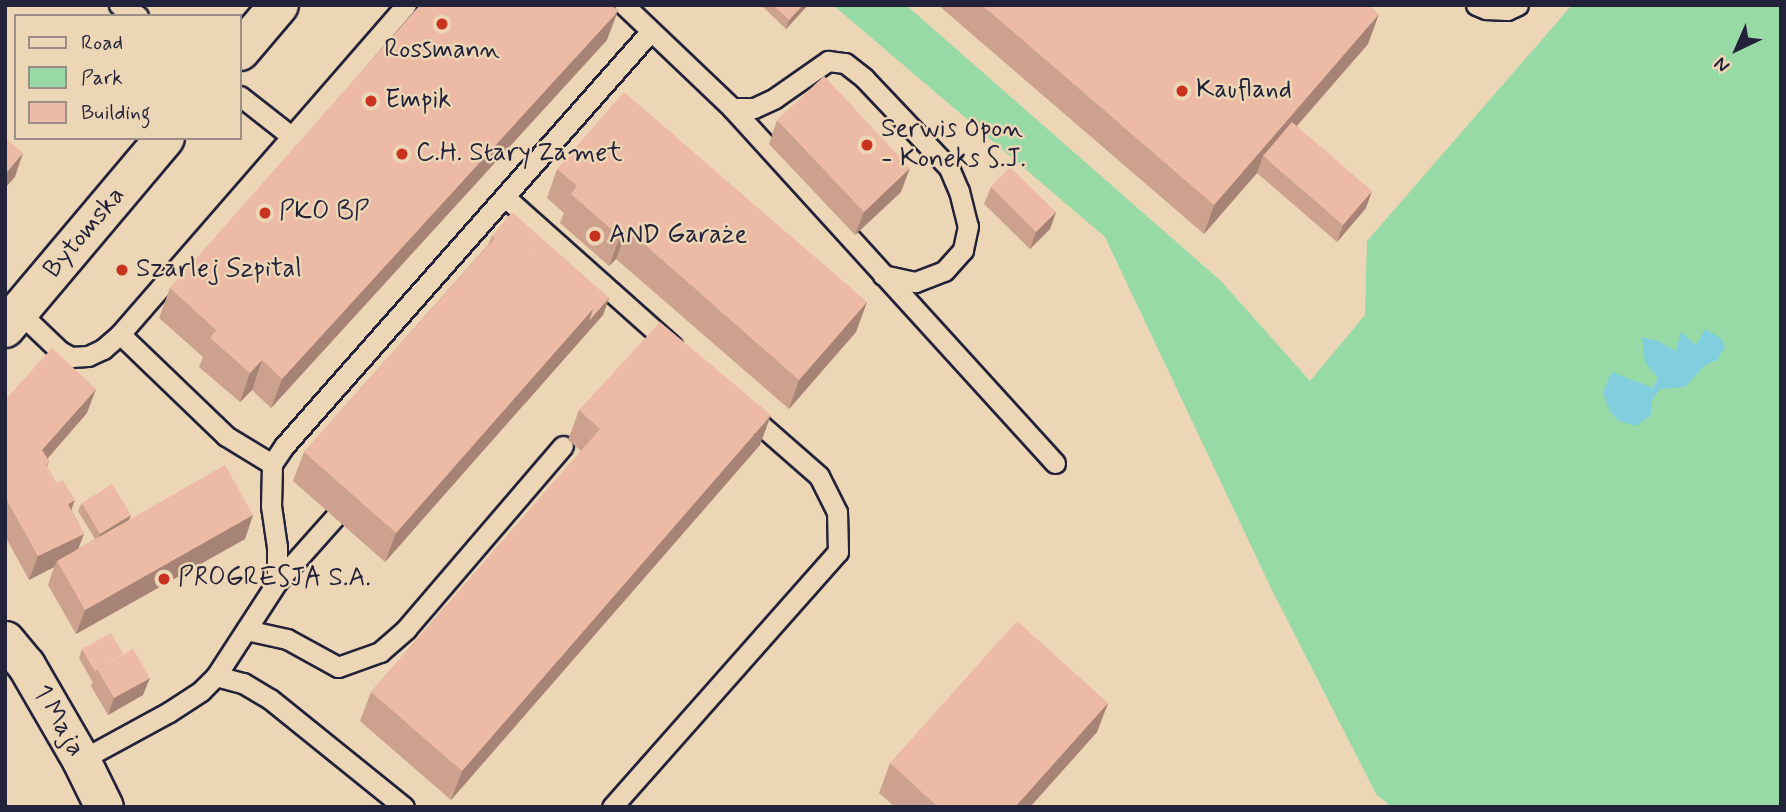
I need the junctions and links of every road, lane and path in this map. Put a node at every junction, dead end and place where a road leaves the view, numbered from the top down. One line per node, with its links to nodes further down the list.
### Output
1 (119, 5): 7 (lane)
2 (279, 5): 9 (street)
3 (406, 5): 12 (lane)
4 (624, 5): 8 (lane)
5 (1476, 5): 6 (lane)
6 (1518, 5)
7 (135, 14)
8 (650, 33): 11 (lane); 14 (lane)
9 (242, 49)
10 (242, 98): 12 (lane)
11 (732, 108): 15 (lane); 15 (lane)
12 (291, 136): 17 (lane)
13 (163, 140): 16 (street, Bytomska)
14 (505, 197): 18 (lane); 22 (lane)
15 (883, 275): 21 (lane)
16 (12, 320): 17 (lane)
17 (120, 334): 22 (lane)
18 (683, 355)
19 (735, 402): 31 (lane)
20 (563, 446): 25 (lane)
21 (1055, 463)
22 (272, 464): 24 (lane)
23 (334, 518): 24 (lane)
24 (277, 582): 25 (lane)
25 (246, 630): 27 (lane)
26 (5, 640): 28 (street, 1 Maja)
27 (216, 676): 28 (lane); 30 (lane)
28 (81, 760): 29 (street, 1 Maja)
29 (104, 807)
30 (404, 807)
31 (612, 807)

